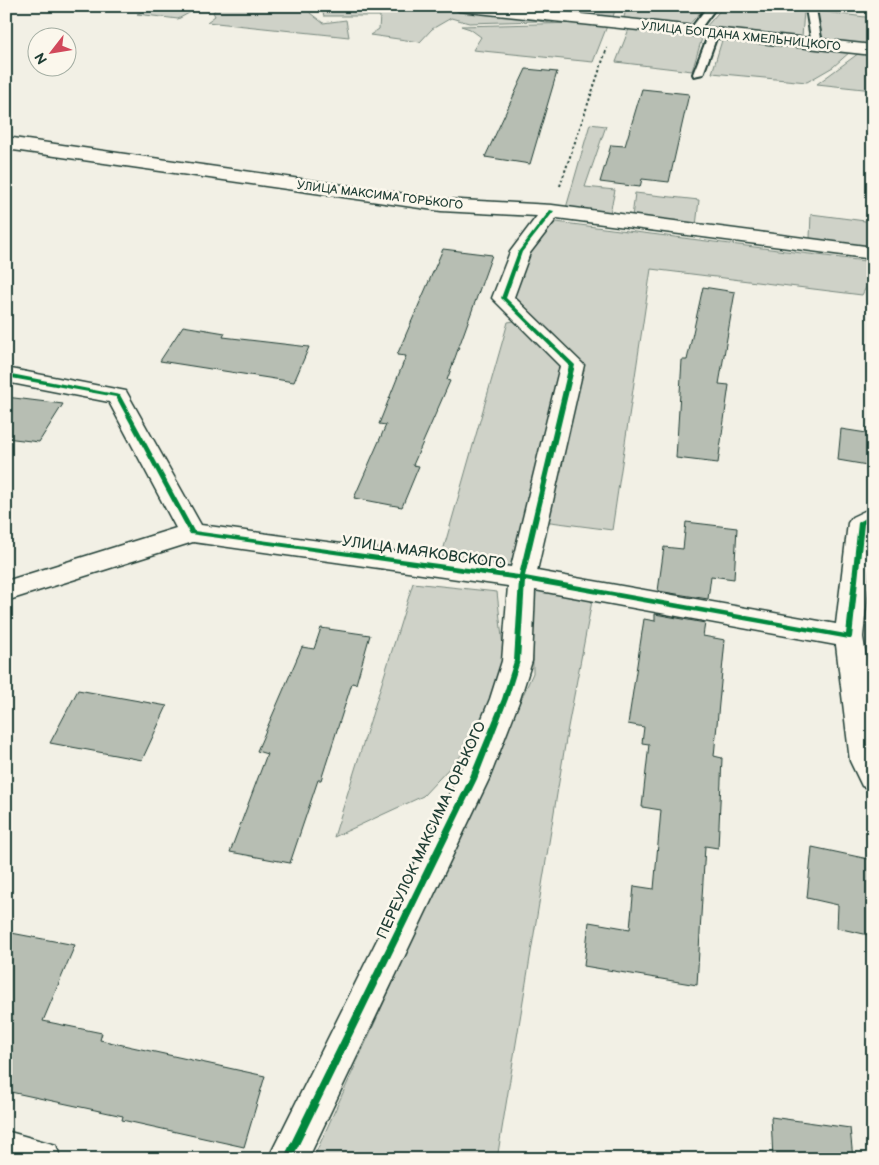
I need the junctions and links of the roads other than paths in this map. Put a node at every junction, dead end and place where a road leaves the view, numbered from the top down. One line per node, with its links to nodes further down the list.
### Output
1 (459, 6): 4 (street, УЛИЦА БОГДАНА ХМЕЛЬНИЦКОГО)
2 (713, 6): 4 (lane)
3 (811, 8): 6 (lane)
4 (694, 31): 5 (street, УЛИЦА БОГДАНА ХМЕЛЬНИЦКОГО)
5 (714, 33): 6 (street, УЛИЦА БОГДАНА ХМЕЛЬНИЦКОГО); 8 (lane)
6 (817, 44): 7 (street, УЛИЦА БОГДАНА ХМЕЛЬНИЦКОГО)
7 (873, 50)
8 (698, 74)
9 (6, 143): 10 (street, УЛИЦА МАКСИМА ГОРЬКОГО)
10 (552, 211): 11 (street, УЛИЦА МАКСИМА ГОРЬКОГО); 15 (street, ПЕРЕУЛОК МАКСИМА ГОРЬКОГО)
11 (873, 253)
12 (6, 375): 14 (street)
13 (873, 516): 17 (street)
14 (192, 533): 15 (street, УЛИЦА МАЯКОВСКОГО); 16 (street, УЛИЦА МАЯКОВСКОГО)
15 (522, 578): 17 (street, УЛИЦА МАЯКОВСКОГО); 21 (street, ПЕРЕУЛОК МАКСИМА ГОРЬКОГО)
16 (6, 591)
17 (849, 637): 18 (street)
18 (873, 777)
19 (6, 1150): 20 (street)
20 (42, 1159)
21 (287, 1159)

